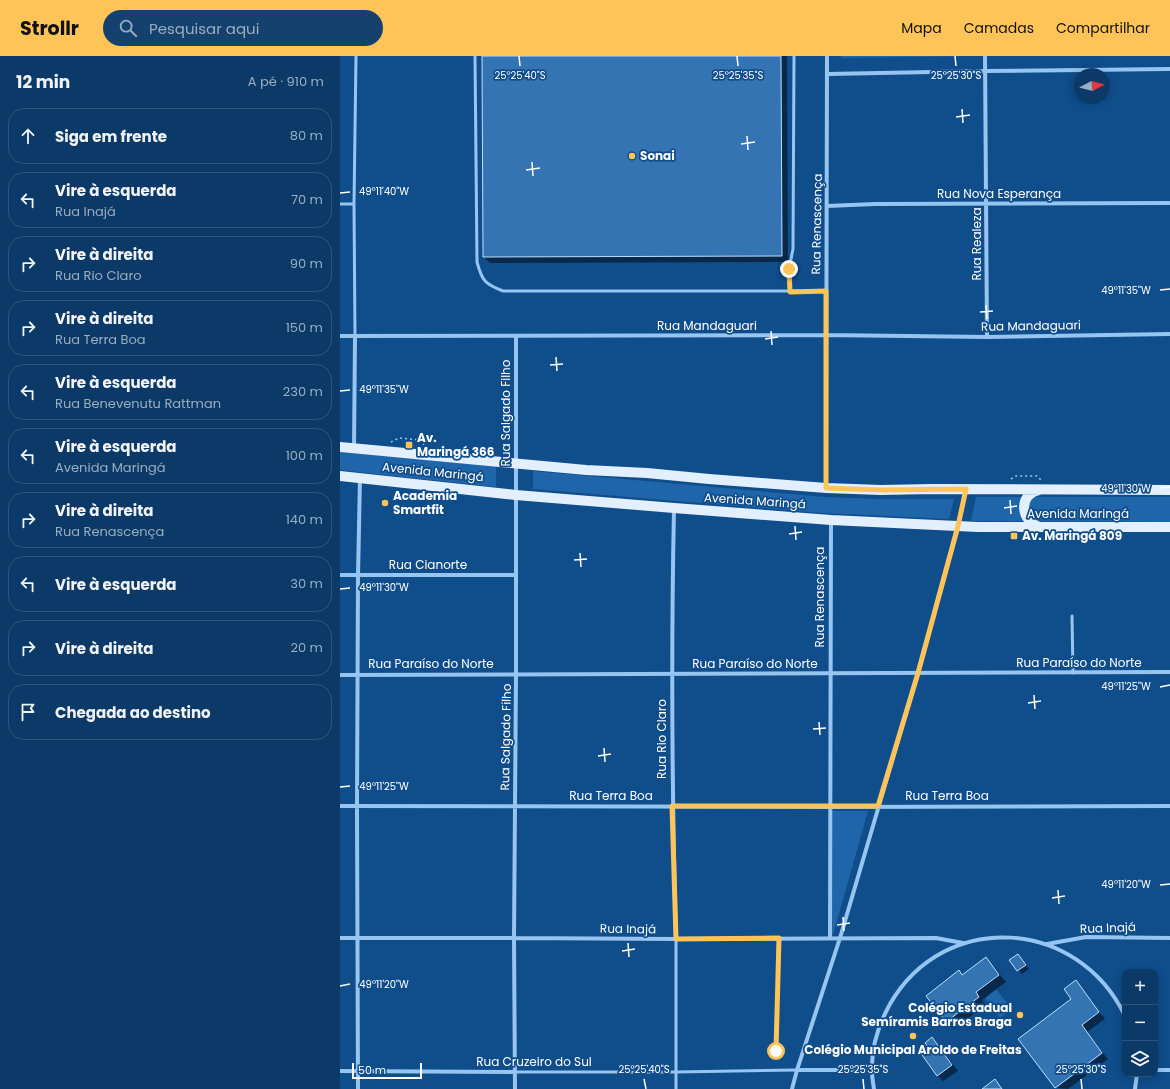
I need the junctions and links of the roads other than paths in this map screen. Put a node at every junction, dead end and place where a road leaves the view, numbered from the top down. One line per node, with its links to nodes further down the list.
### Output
1 (356, 56): 11 (lane)
2 (475, 56): 15 (lane)
3 (794, 56): 15 (lane)
4 (827, 56): 8 (street, Rua Renascença)
5 (985, 56): 7 (street, Rua Realeza)
6 (1170, 69): 7 (street)
7 (985, 70): 8 (street); 12 (street, Rua Realeza)
8 (827, 74): 13 (street, Rua Renascença)
9 (1170, 203): 12 (street, Rua Nova Esperança)
10 (340, 204): 11 (lane)
11 (354, 204): 19 (lane)
12 (987, 204): 13 (street, Rua Nova Esperança); 21 (street, Rua Realeza)
13 (827, 206): 14 (street, Rua Renascença)
14 (826, 291): 15 (lane); 18 (street, Rua Renascença)
15 (790, 292)
16 (1170, 334): 21 (street, Rua Mandaguari)
17 (340, 336): 19 (street, Rua Mandaguari)
18 (825, 336): 20 (street, Rua Mandaguari); 21 (street, Rua Mandaguari); 28 (street, Rua Renascença)
19 (355, 337): 20 (street, Rua Mandaguari); 23 (street)
20 (516, 337): 24 (street, Rua Salgado Filho)
21 (987, 337)
22 (340, 447): 23 (main road, Avenida Maringá)
23 (354, 448): 24 (main road, Avenida Maringá)
24 (516, 464): 28 (main road, Avenida Maringá); 31 (street, Rua Salgado Filho)
25 (340, 476): 26 (main road, Avenida Maringá)
26 (360, 478): 31 (main road, Avenida Maringá); 39 (street)
27 (1043, 486): 29 (main road, Avenida Maringá); 30 (main road, Avenida Maringá); 35 (main road)
28 (826, 488): 29 (main road, Avenida Maringá)
29 (966, 489): 34 (street)
30 (1170, 490)
31 (516, 495): 32 (main road, Avenida Maringá); 38 (street, Rua Salgado Filho)
32 (674, 508): 33 (main road, Avenida Maringá); 47 (street, Rua Rio Claro)
33 (831, 520): 34 (main road, Avenida Maringá); 48 (street, Rua Renascença)
34 (958, 526): 35 (main road, Avenida Maringá); 42 (street)
35 (1041, 527): 36 (main road, Avenida Maringá)
36 (1170, 527)
37 (340, 575): 39 (street, Rua Cianorte)
38 (516, 575): 39 (street, Rua Cianorte); 46 (street, Rua Salgado Filho)
39 (358, 576): 45 (street)
40 (1072, 616): 43 (lane)
41 (1170, 672): 43 (street, Rua Paraíso do Norte)
42 (918, 673): 43 (street, Rua Paraíso do Norte); 48 (street, Rua Paraíso do Norte); 53 (street)
43 (1073, 673)
44 (340, 674): 45 (street, Rua Paraíso do Norte)
45 (357, 674): 46 (street, Rua Paraíso do Norte); 50 (street)
46 (516, 674): 47 (street, Rua Paraíso do Norte); 51 (street, Rua Salgado Filho)
47 (672, 674): 48 (street, Rua Paraíso do Norte); 52 (street, Rua Rio Claro)
48 (830, 674): 55 (street, Rua Renascença)
49 (340, 806): 50 (street, Rua Terra Boa)
50 (357, 806): 51 (street, Rua Terra Boa); 57 (street)
51 (515, 806): 52 (street, Rua Terra Boa); 58 (street, Rua Salgado Filho)
52 (672, 806): 55 (street, Rua Terra Boa); 63 (street, Rua Rio Claro)
53 (878, 806): 54 (street, Rua Terra Boa); 55 (street, Rua Terra Boa); 61 (street)
54 (1170, 806)
55 (830, 807): 60 (street, Rua Renascença)
56 (340, 938): 57 (street, Rua Inajá)
57 (357, 938): 58 (street, Rua Inajá); 73 (street)
58 (514, 938): 63 (street, Rua Inajá); 74 (street, Rua Salgado Filho)
59 (779, 938): 60 (street, Rua Inajá); 63 (street, Rua Inajá); 67 (lane)
60 (830, 938): 61 (street, Rua Inajá)
61 (840, 938): 64 (street, Rua Inajá); 68 (street)
62 (1170, 938): 65 (street, Rua Inajá)
63 (676, 939): 75 (lane, Rua Rio Claro)
64 (963, 943): 65 (street); 69 (street)
65 (1046, 944): 66 (street)
66 (1122, 1010)
67 (776, 1051)
68 (797, 1070): 69 (street, Rua Cruzeiro do Sul); 75 (lane, Rua Cruzeiro do Sul); 80 (street)
69 (872, 1070): 81 (street)
70 (1158, 1070): 71 (street)
71 (1170, 1070)
72 (340, 1071): 73 (street, Rua Cruzeiro do Sul)
73 (358, 1071): 74 (street, Rua Cruzeiro do Sul); 77 (street)
74 (514, 1072): 75 (lane, Rua Cruzeiro do Sul); 78 (street, Rua Salgado Filho)
75 (676, 1072): 79 (lane, Rua Rio Claro)
76 (1137, 1077): 82 (street)
77 (358, 1089)
78 (515, 1089)
79 (676, 1089)
80 (792, 1089)
81 (874, 1089)
82 (1135, 1089)

